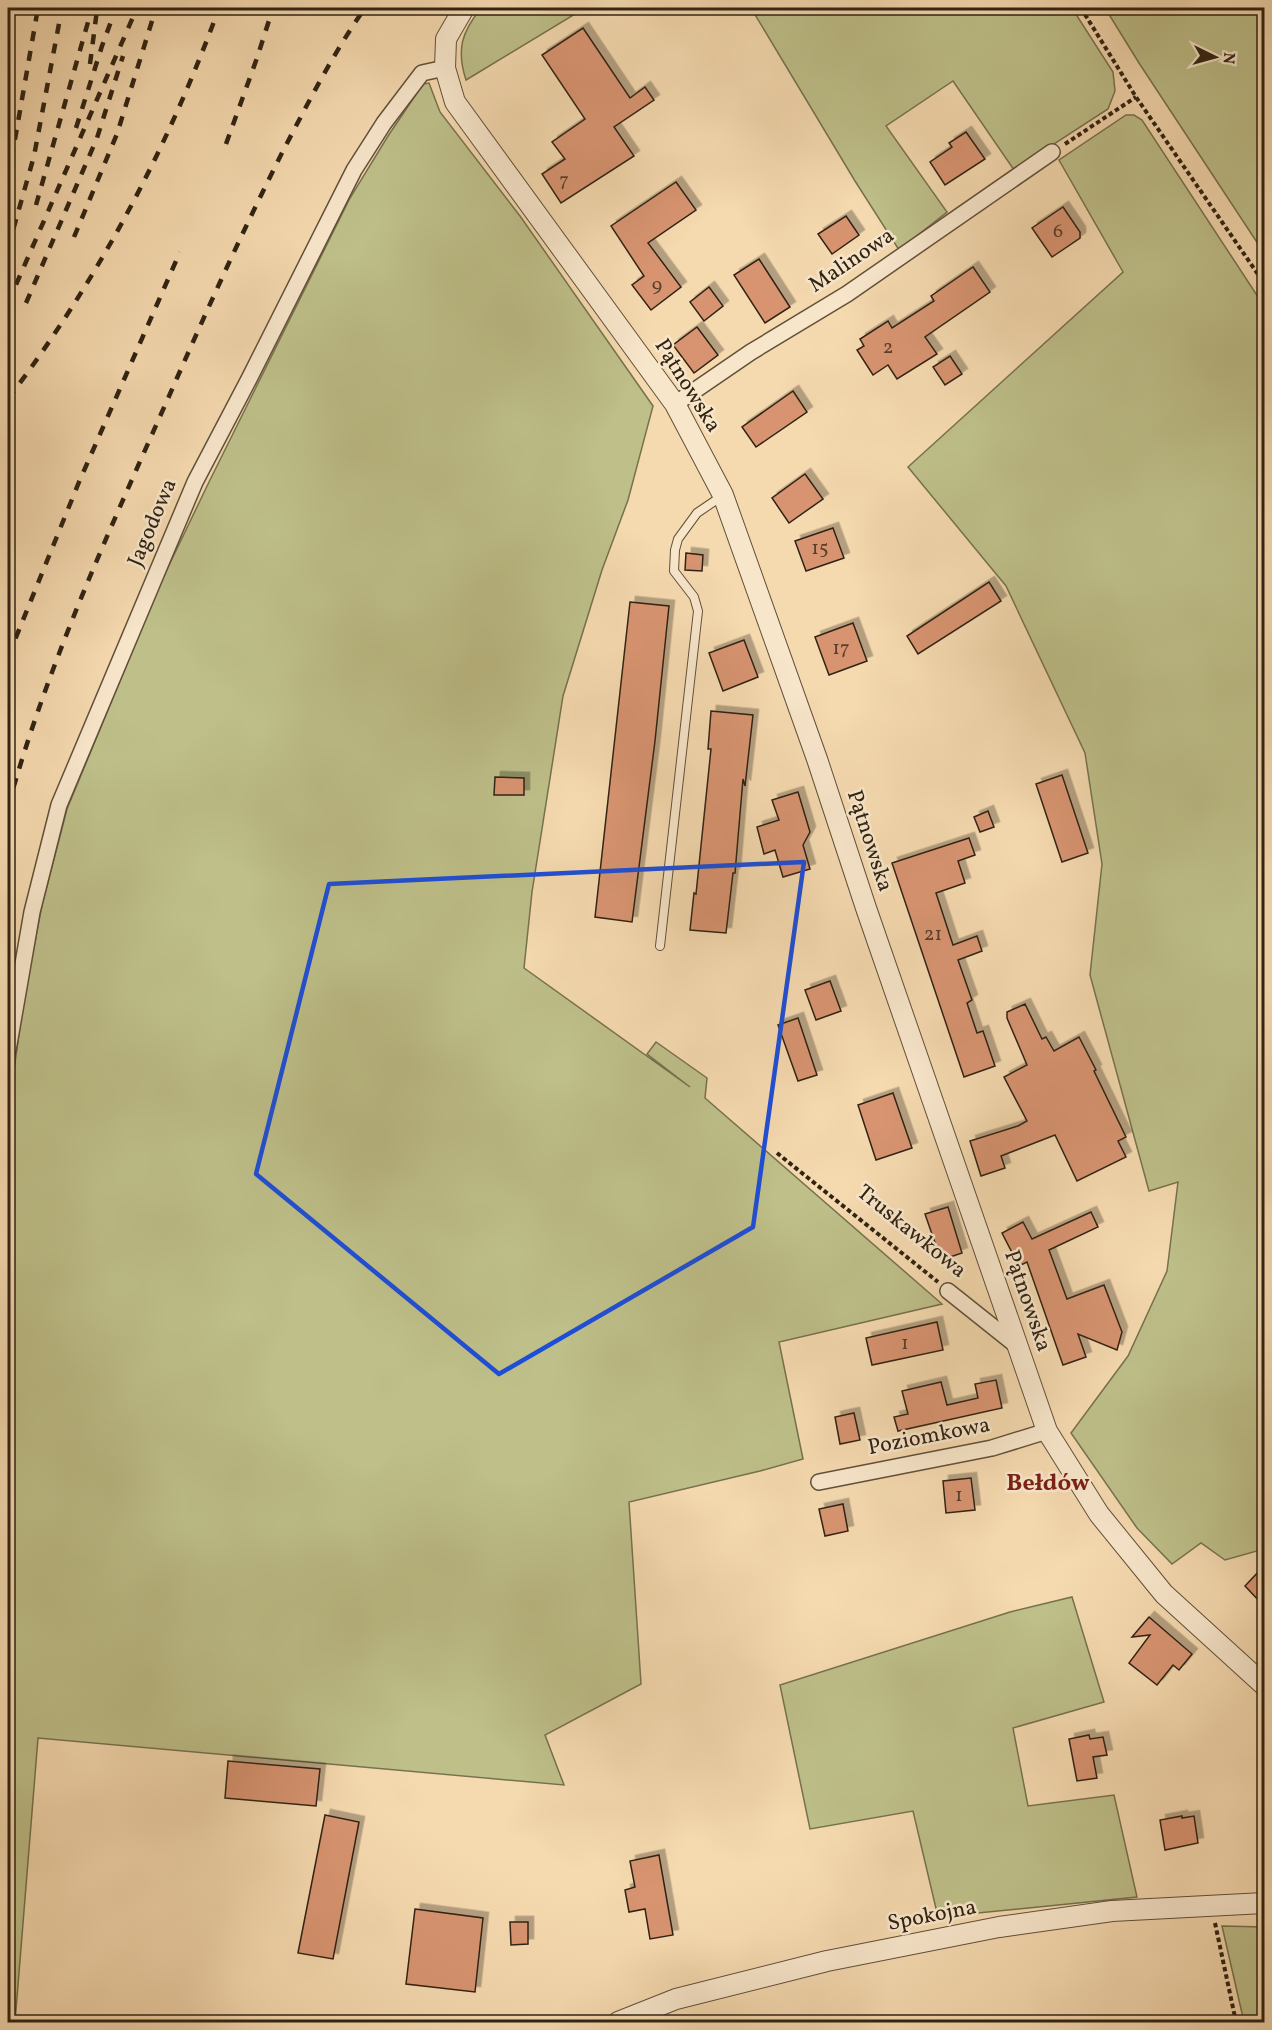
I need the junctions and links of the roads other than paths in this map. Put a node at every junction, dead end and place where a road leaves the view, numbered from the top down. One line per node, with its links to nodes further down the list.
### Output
1 (464, 8): 2 (street, Pątnowska)
2 (445, 68): 4 (street, Pątnowska); 7 (street, Jagodowa)
3 (1052, 152): 4 (street, Malinowa)
4 (675, 404): 5 (street, Pątnowska)
5 (723, 495): 6 (lane); 9 (street, Pątnowska)
6 (660, 946)
7 (8, 1050)
8 (948, 1291): 9 (street, Truskawkowa)
9 (1017, 1346): 10 (street, Pątnowska)
10 (1047, 1431): 11 (street, Poziomkowa); 12 (street, Pątnowska)
11 (819, 1482)
12 (1264, 1685)
13 (1264, 1903): 14 (street, Spokojna)
14 (618, 2022)

